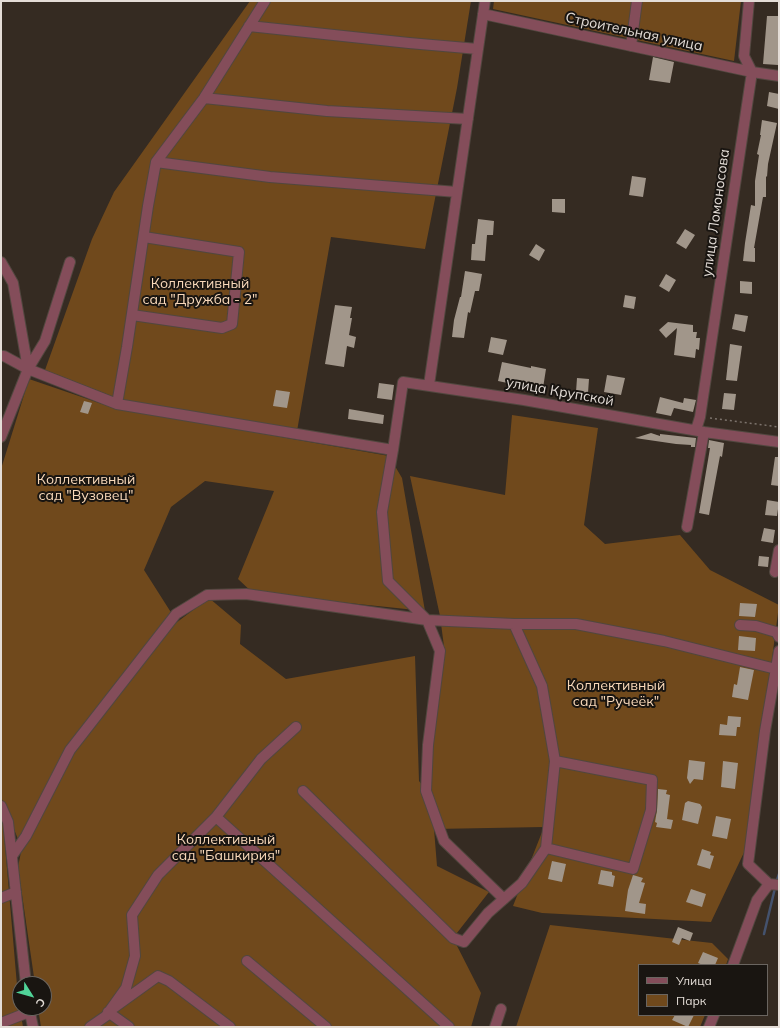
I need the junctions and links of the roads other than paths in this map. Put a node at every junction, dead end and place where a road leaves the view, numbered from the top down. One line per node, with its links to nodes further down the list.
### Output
1 (265, 1): 6 (street)
2 (484, 1): 5 (street)
3 (637, 1): 7 (street)
4 (749, 1): 9 (street)
5 (483, 14): 7 (street, Строительная улица); 8 (street)
6 (249, 26): 8 (street); 11 (street)
7 (631, 46): 9 (street, Строительная улица)
8 (478, 49): 12 (street)
9 (752, 72): 10 (street, Строительная улица); 23 (street, улица Ломоносова)
10 (779, 76)
11 (204, 98): 12 (street); 13 (street)
12 (468, 119): 14 (street)
13 (156, 162): 14 (street); 15 (street)
14 (457, 192): 21 (street)
15 (144, 237): 18 (street); 18 (street)
16 (1, 262): 20 (street)
17 (70, 262): 20 (street)
18 (132, 315): 22 (street)
19 (1, 356): 20 (street)
20 (28, 369): 22 (street); 24 (street)
21 (428, 385): 23 (street, улица Крупской); 26 (street, улица Крупской)
22 (117, 404): 26 (street)
23 (700, 431): 25 (street, улица Крупской); 27 (street, улица Ломоносова)
24 (1, 437)
25 (779, 442)
26 (393, 450): 30 (street)
27 (688, 527)
28 (779, 550): 29 (street)
29 (774, 572)
30 (427, 620): 31 (street); 43 (street); 47 (street)
31 (514, 624): 35 (street); 37 (street)
32 (740, 625): 33 (street)
33 (779, 637)
34 (779, 651): 35 (street)
35 (776, 669): 44 (street)
36 (296, 727): 40 (street)
37 (555, 761): 42 (street); 42 (street)
38 (302, 791): 47 (street)
39 (1, 806): 41 (street)
40 (216, 817): 52 (street); 62 (street)
41 (5, 823): 43 (street)
42 (546, 848): 47 (street)
43 (12, 856): 45 (street)
44 (774, 885): 49 (street)
45 (16, 892): 46 (street); 50 (street)
46 (1, 898)
47 (504, 899)
48 (248, 961): 61 (street)
49 (733, 964)
50 (25, 976)
51 (501, 1009): 63 (street)
52 (108, 1012): 58 (street); 59 (street); 60 (street)
53 (15, 1016): 56 (street)
54 (30, 1016): 57 (street)
55 (714, 1016): 64 (street)
56 (1, 1022)
57 (33, 1027)
58 (90, 1027)
59 (129, 1027)
60 (230, 1027)
61 (326, 1027)
62 (449, 1027)
63 (496, 1027)
64 (709, 1027)

